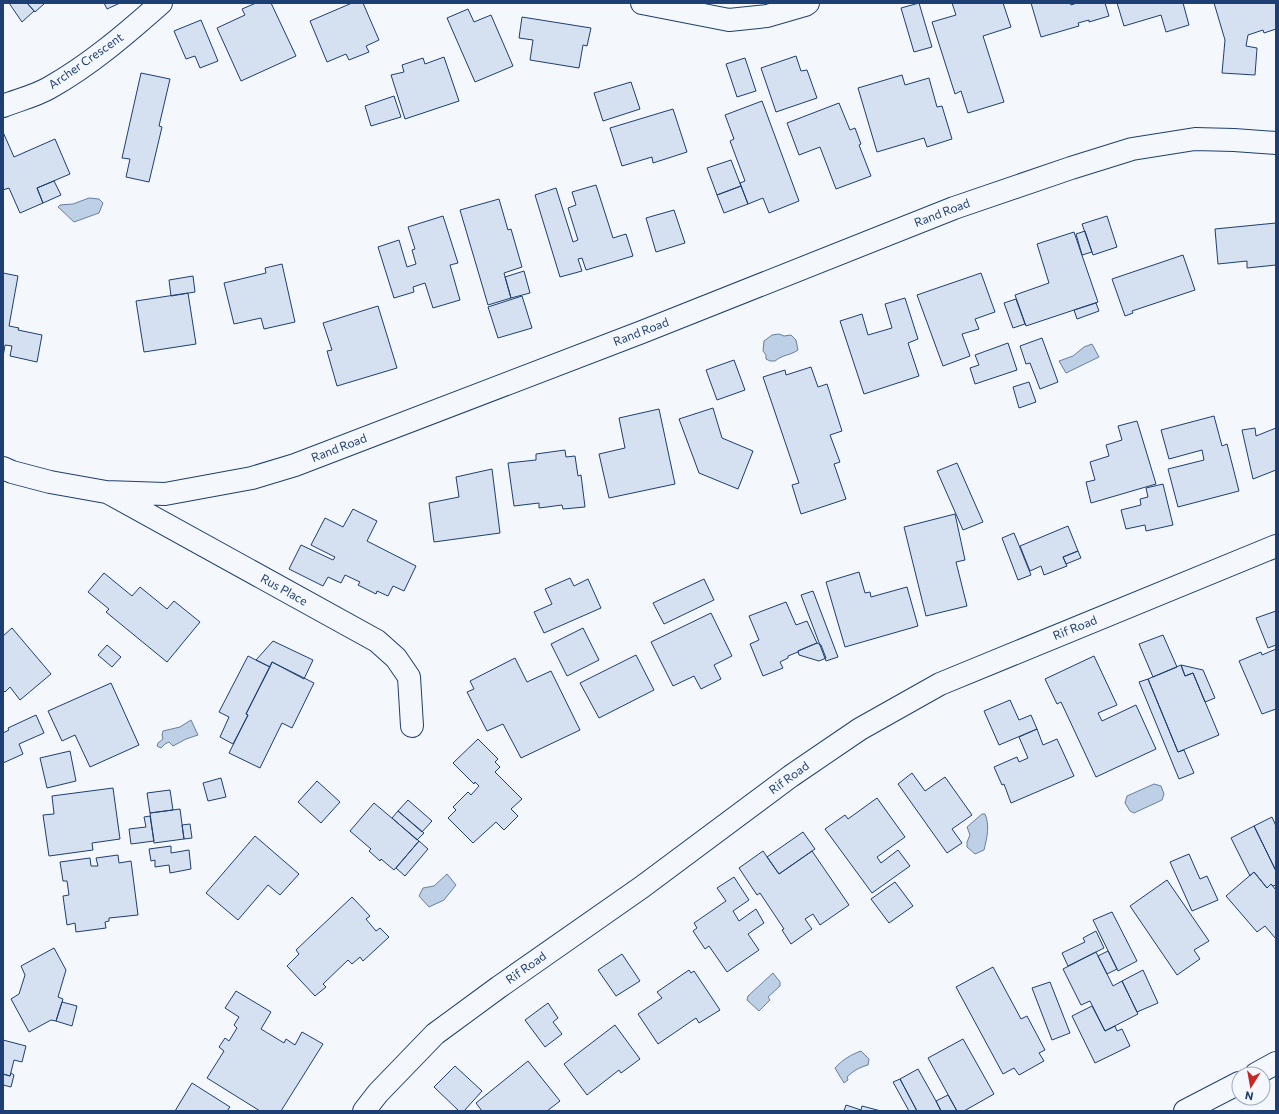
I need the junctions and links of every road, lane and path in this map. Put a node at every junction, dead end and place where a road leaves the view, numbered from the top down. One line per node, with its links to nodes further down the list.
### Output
1 (161, 3): 4 (street, Archer Crescent)
2 (642, 3): 3 (street)
3 (808, 3)
4 (3, 106)
5 (1276, 143): 7 (street, Rand Road)
6 (3, 468): 7 (street, Rand Road)
7 (106, 492): 9 (street, Rus Place)
8 (1276, 546): 11 (street, Rif Road)
9 (412, 726)
10 (1231, 1087): 12 (street)
11 (364, 1111)
12 (1185, 1111)

